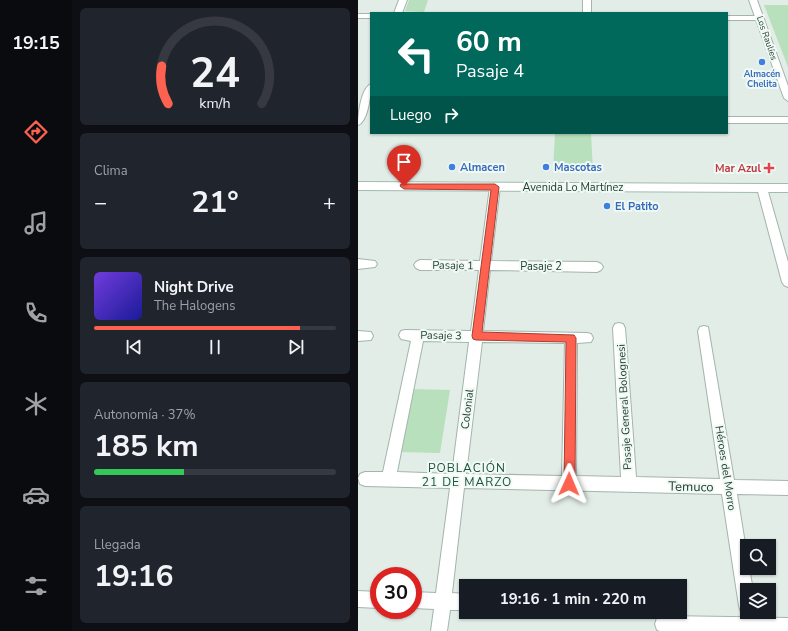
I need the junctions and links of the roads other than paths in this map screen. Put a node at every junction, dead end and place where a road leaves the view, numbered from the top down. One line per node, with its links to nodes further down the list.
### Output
1 (403, 0): 4 (street)
2 (586, 0): 5 (street)
3 (753, 0): 9 (street, Los Raulíes)
4 (398, 12)
5 (587, 12)
6 (358, 16): 7 (street)
7 (370, 16)
8 (728, 18): 9 (street)
9 (760, 18): 11 (street, Los Raulíes)
10 (370, 90): 13 (street)
11 (788, 98)
12 (370, 118): 13 (street)
13 (359, 119)
14 (728, 120): 15 (street)
15 (788, 120)
16 (358, 186): 17 (street, Avenida Lo Martínez)
17 (495, 187): 18 (street, Avenida Lo Martínez); 23 (street, Colonial)
18 (762, 188): 19 (street, Avenida Lo Martínez); 25 (street)
19 (788, 188)
20 (358, 264): 21 (street)
21 (371, 264)
22 (420, 265): 23 (street, Pasaje 1)
23 (485, 266): 24 (street, Pasaje 2); 28 (street, Colonial)
24 (596, 267)
25 (788, 282)
26 (619, 328): 35 (street, Pasaje General Bolognesi)
27 (704, 331): 36 (street, Héroes del Morro)
28 (476, 336): 29 (street, Pasaje 3); 32 (street, Pasaje 3); 33 (street, Colonial)
29 (571, 338): 30 (street, Pasaje 3); 34 (street)
30 (587, 338)
31 (365, 479): 32 (street, Temuco)
32 (390, 479): 33 (street, Temuco)
33 (458, 481): 34 (street, Temuco); 42 (street, Colonial)
34 (569, 484): 35 (street, Temuco)
35 (623, 485): 36 (street, Temuco)
36 (729, 487): 37 (street, Temuco); 38 (street, Héroes del Morro)
37 (788, 488)
38 (744, 583)
39 (358, 599): 40 (street)
40 (370, 600)
41 (422, 600): 42 (street)
42 (443, 601): 43 (street); 47 (street, Colonial)
43 (459, 602)
44 (750, 623): 45 (street); 46 (street)
45 (663, 624)
46 (788, 626)
47 (439, 631)

